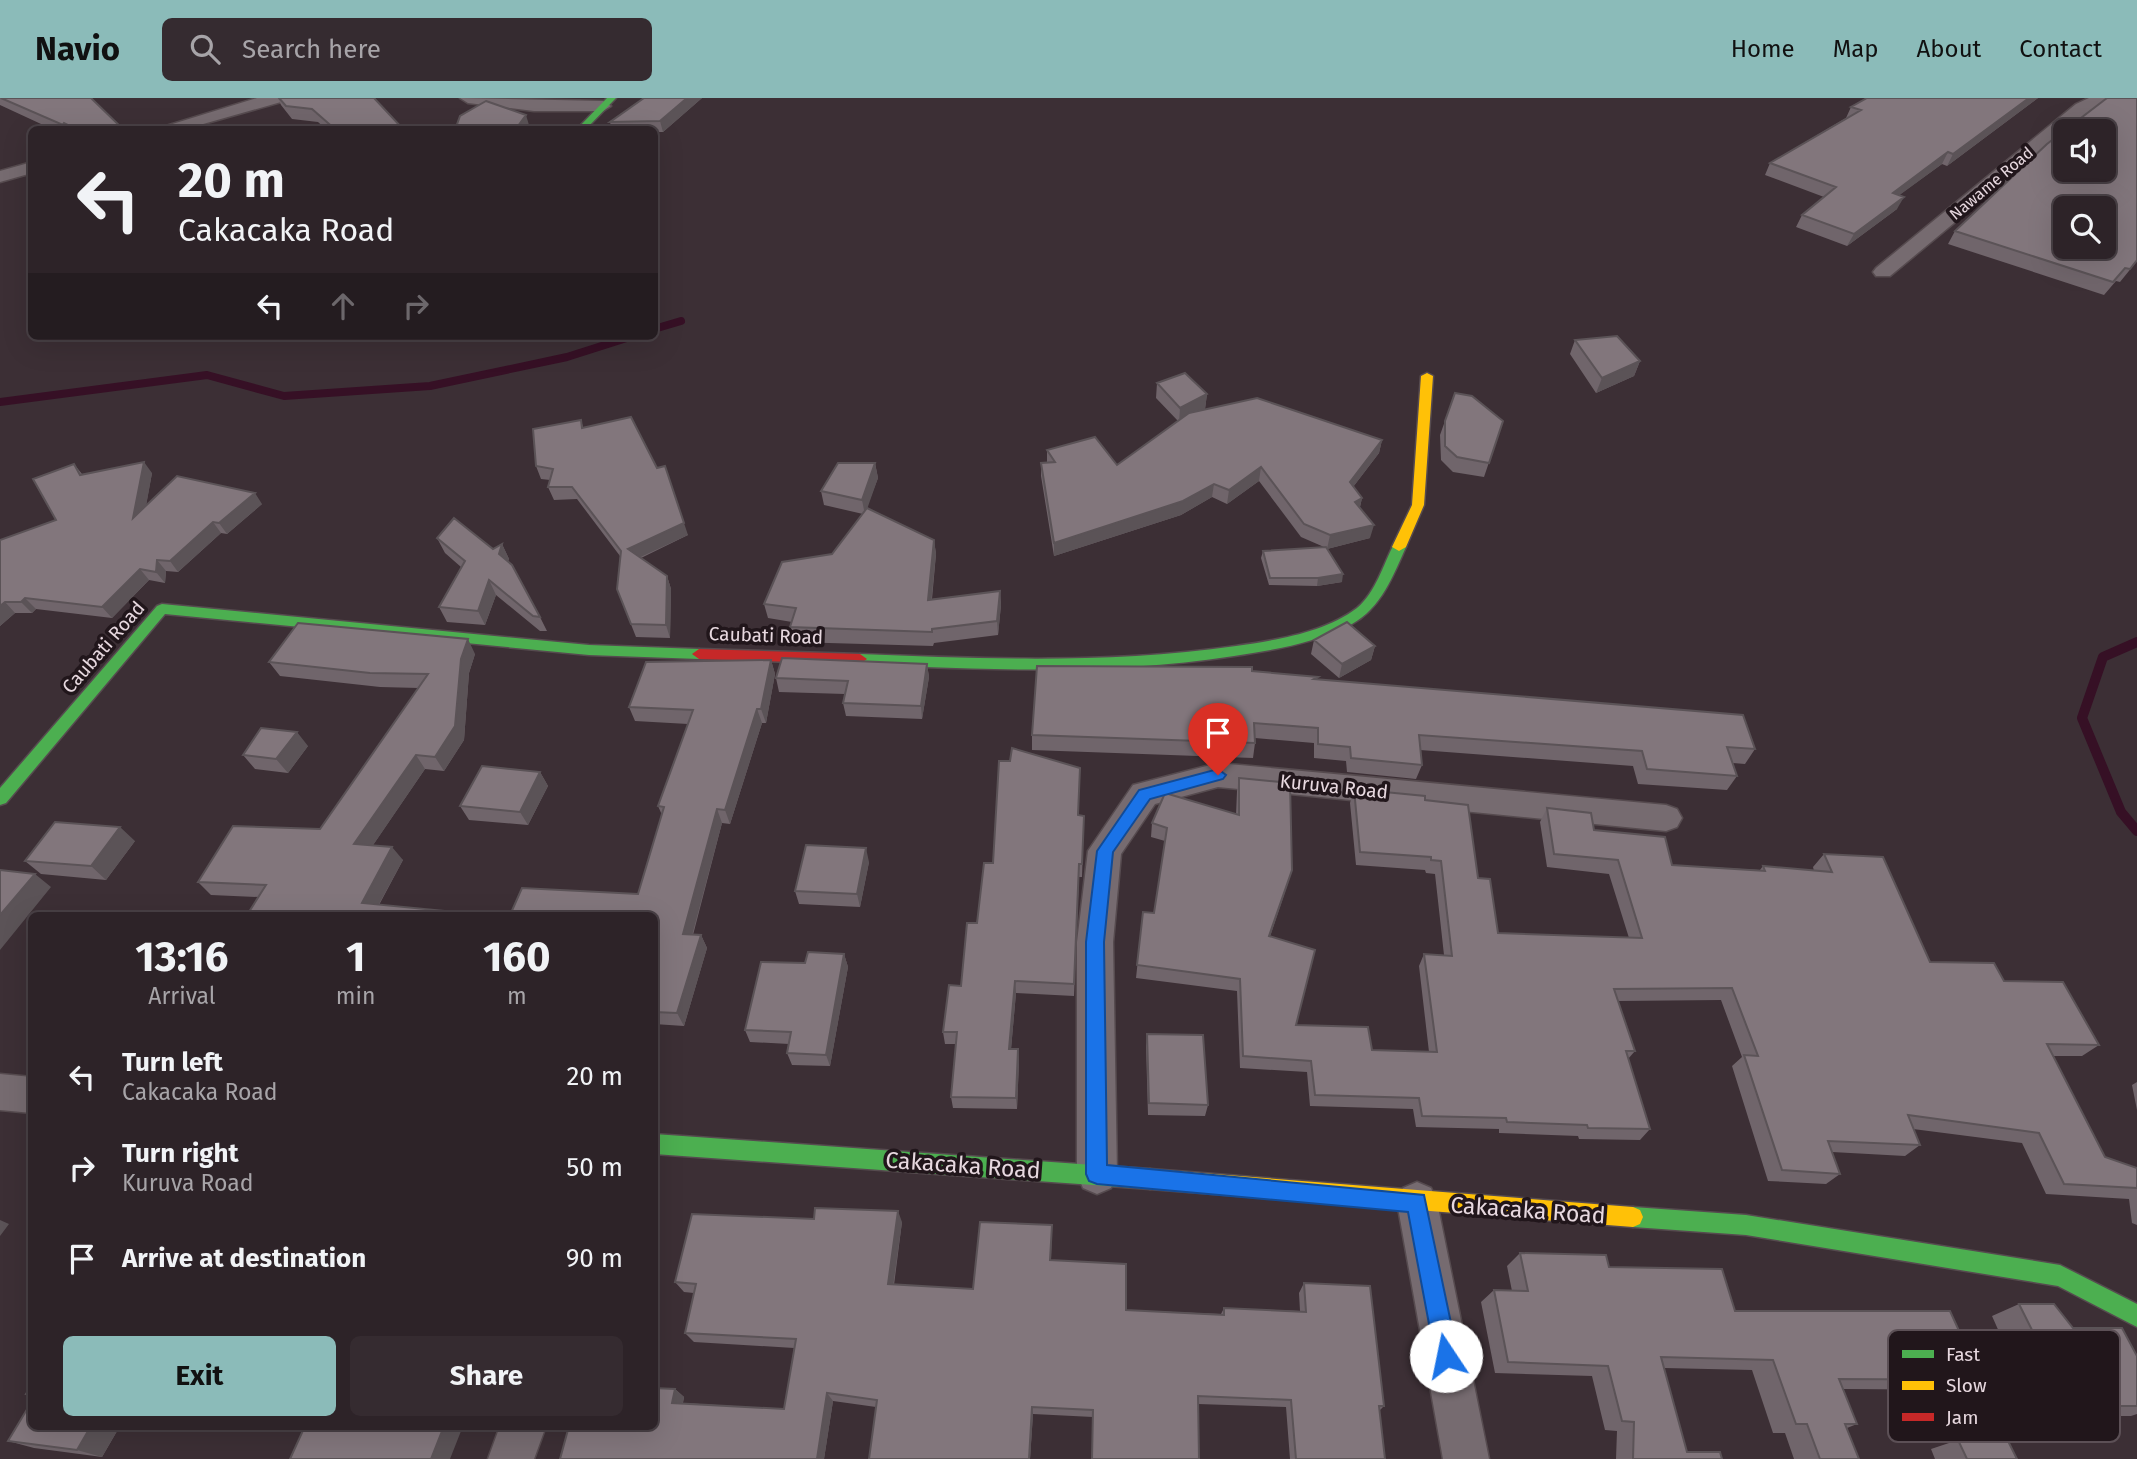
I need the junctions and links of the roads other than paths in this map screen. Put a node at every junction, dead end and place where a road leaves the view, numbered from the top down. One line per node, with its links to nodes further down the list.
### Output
1 (275, 98): 5 (street)
2 (468, 98): 4 (street)
3 (2102, 98): 10 (street, Nawame Road)
4 (607, 102): 7 (street)
5 (213, 123): 6 (street)
6 (191, 126)
7 (584, 126)
8 (28, 168): 9 (street)
9 (0, 177)
10 (1884, 272)
11 (1427, 376): 12 (street, Caubati Road)
12 (0, 799)
13 (1666, 818): 17 (street, Kuruva Road)
14 (0, 1092): 15 (street)
15 (28, 1095)
16 (658, 1144): 17 (street, Cakacaka Road)
17 (1097, 1174): 18 (street, Cakacaka Road)
18 (1417, 1202): 19 (street, Cakacaka Road); 22 (street)
19 (2137, 1316)
20 (522, 1430): 21 (street)
21 (511, 1459)
22 (1466, 1459)

